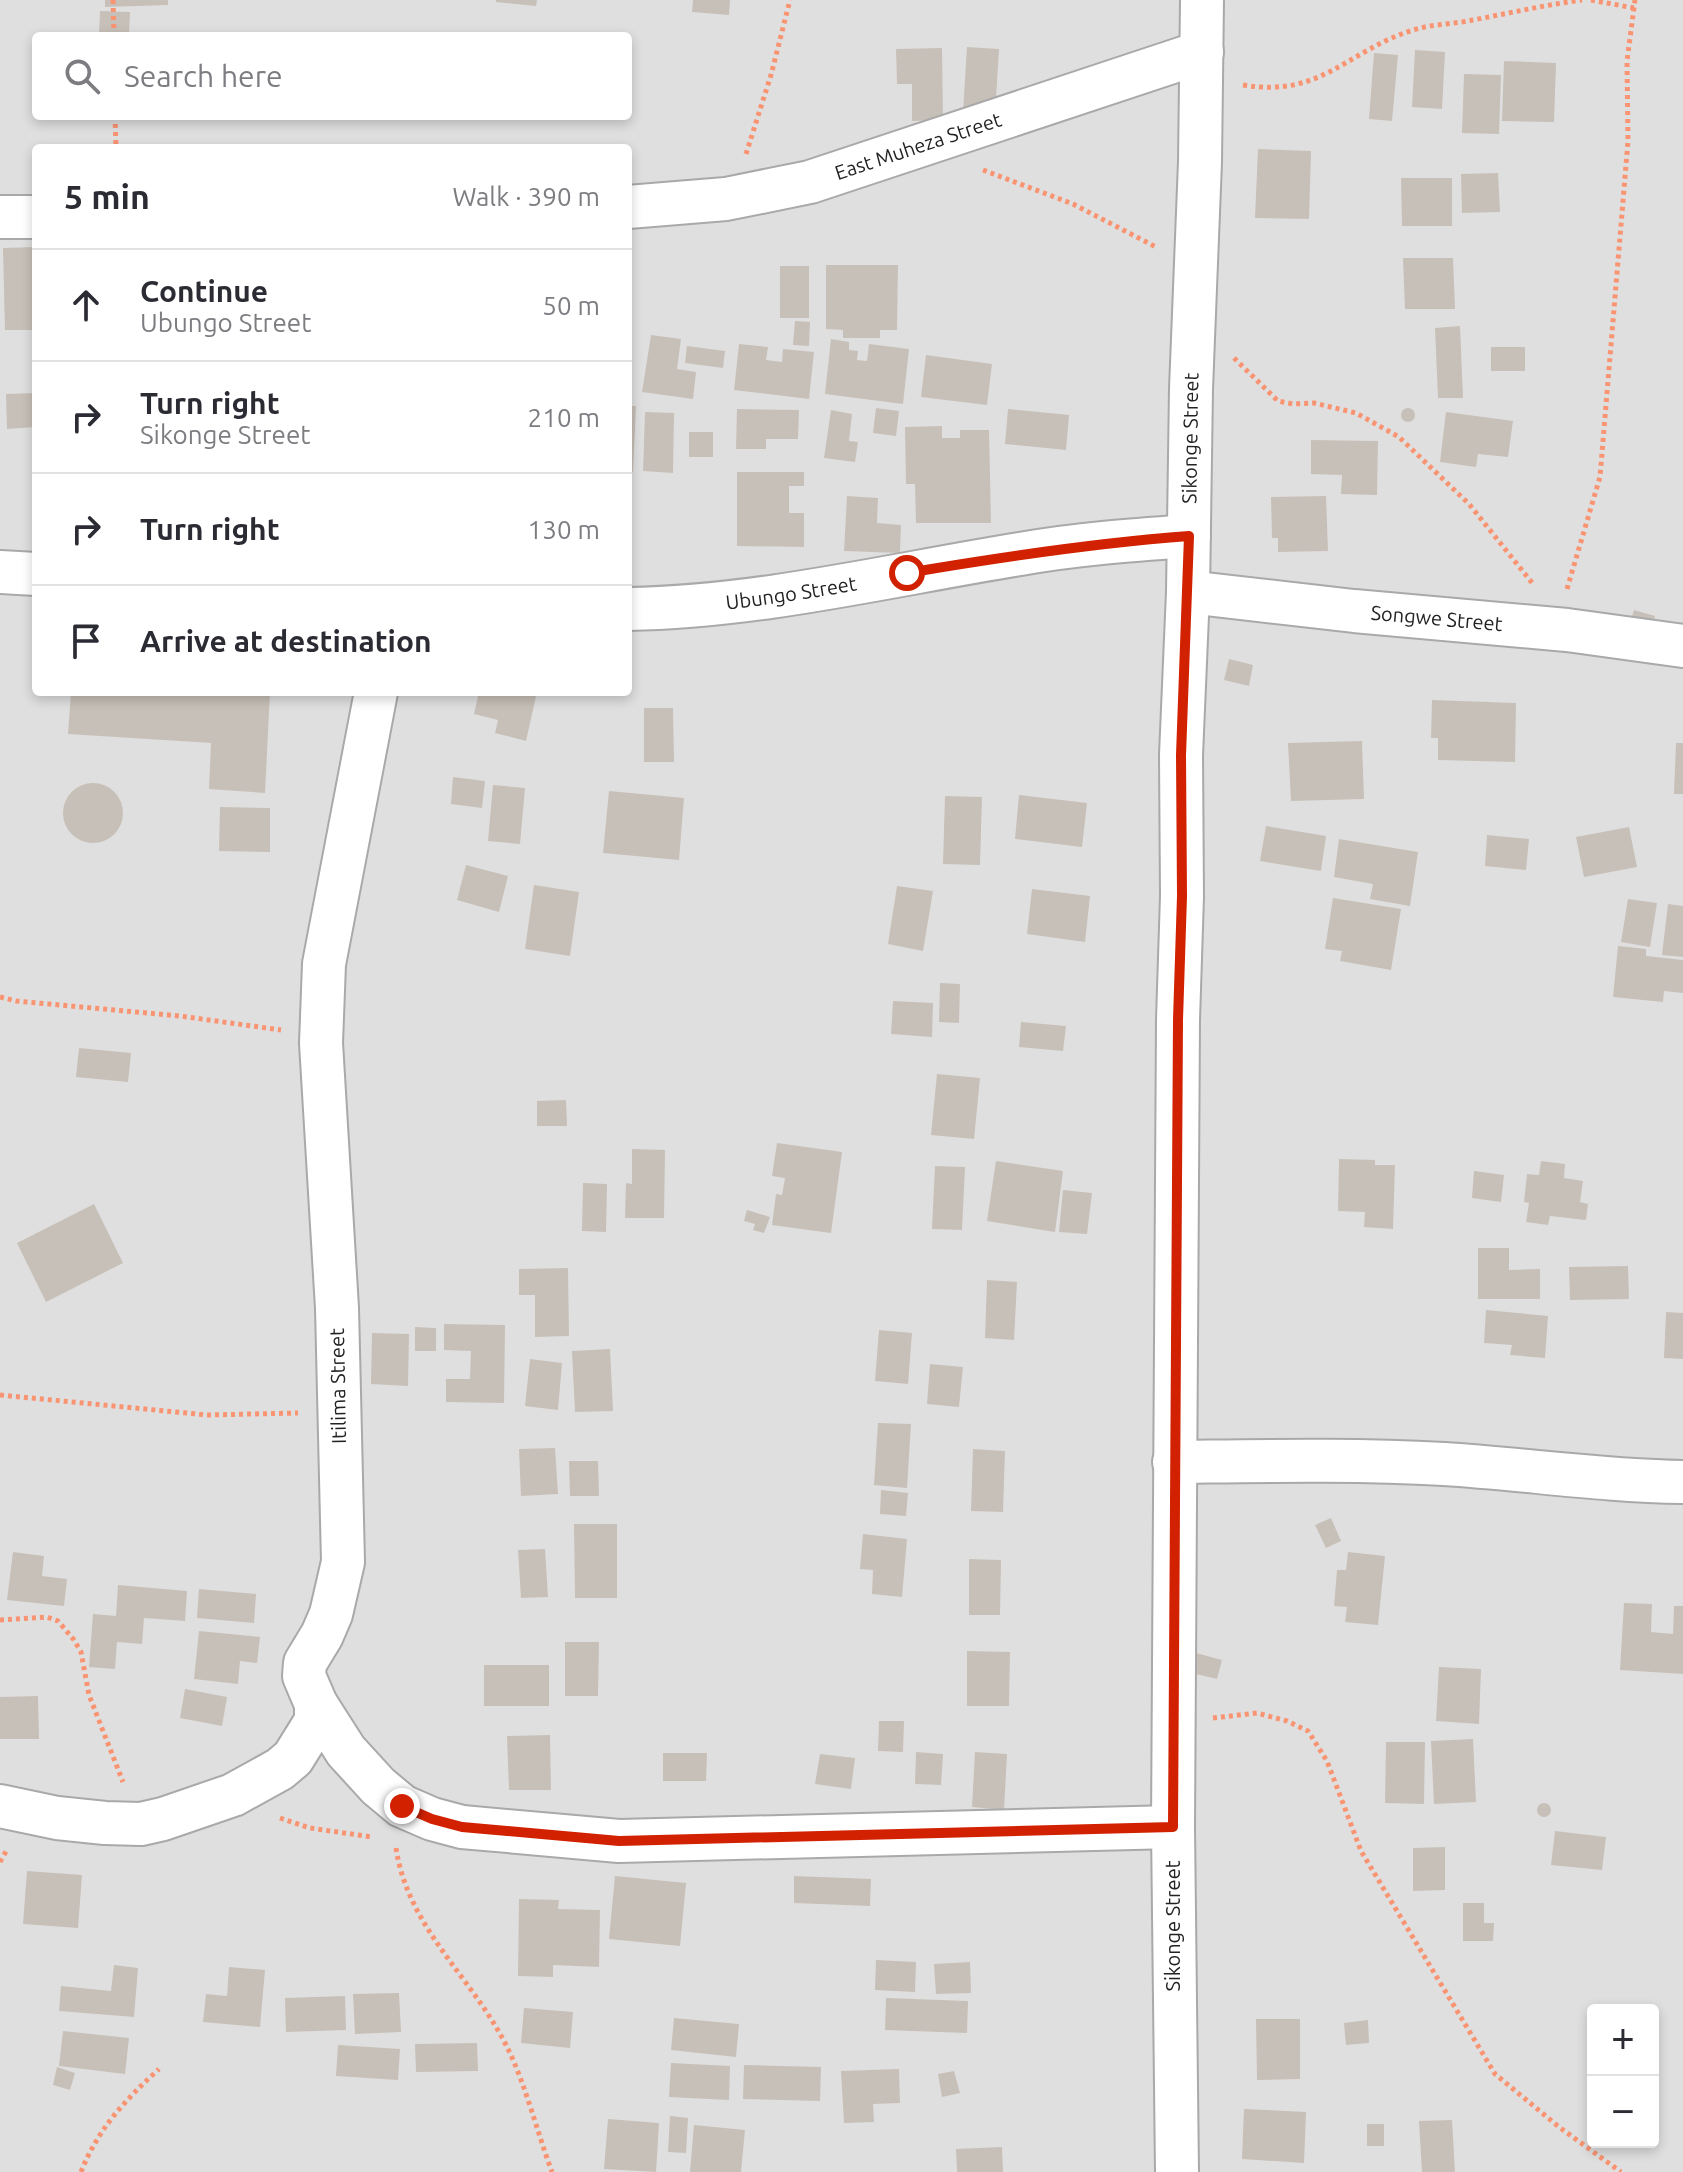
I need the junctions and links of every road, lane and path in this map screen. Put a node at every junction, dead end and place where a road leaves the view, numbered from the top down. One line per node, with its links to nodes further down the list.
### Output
1 (113, 0): 8 (path)
2 (790, 0): 13 (path)
3 (1202, 0): 9 (street, Sikonge Street)
4 (1582, 0): 9 (path)
5 (1591, 0): 7 (path)
6 (1635, 0): 7 (path)
7 (1634, 8): 23 (path)
8 (114, 32)
9 (1202, 65): 13 (street, East Muheza Street); 17 (street, Sikonge Street)
10 (115, 120): 11 (path)
11 (116, 144)
12 (980, 169): 17 (path)
13 (726, 199): 14 (street, East Muheza Street)
14 (632, 207)
15 (0, 217): 16 (street)
16 (32, 217)
17 (1194, 284): 18 (street, Sikonge Street); 23 (path)
18 (1189, 536): 21 (street, Sikonge Street); 22 (street, Ubungo Street)
19 (0, 572): 20 (street)
20 (32, 574)
21 (1188, 592): 23 (street, Songwe Street); 30 (street, Sikonge Street)
22 (632, 609)
23 (1567, 626): 24 (street, Songwe Street)
24 (1683, 646)
25 (375, 696): 27 (street, Itilima Street)
26 (0, 997): 27 (path)
27 (321, 1043): 29 (street, Itilima Street)
28 (0, 1395): 29 (path)
29 (338, 1412): 33 (street, Itilima Street)
30 (1174, 1462): 31 (street); 34 (street, Sikonge Street)
31 (1683, 1482)
32 (0, 1620): 38 (path)
33 (316, 1704): 35 (street, Itilima Street); 36 (street)
34 (1174, 1723): 39 (street, Sikonge Street); 45 (path)
35 (378, 1786): 39 (street, Itilima Street); 43 (path)
36 (233, 1795): 38 (street); 40 (path)
37 (0, 1806): 38 (street)
38 (141, 1824)
39 (1173, 1827): 44 (street, Sikonge Street)
40 (380, 1837)
41 (159, 2069): 42 (path)
42 (81, 2172)
43 (552, 2172)
44 (1177, 2172)
45 (1621, 2172)

